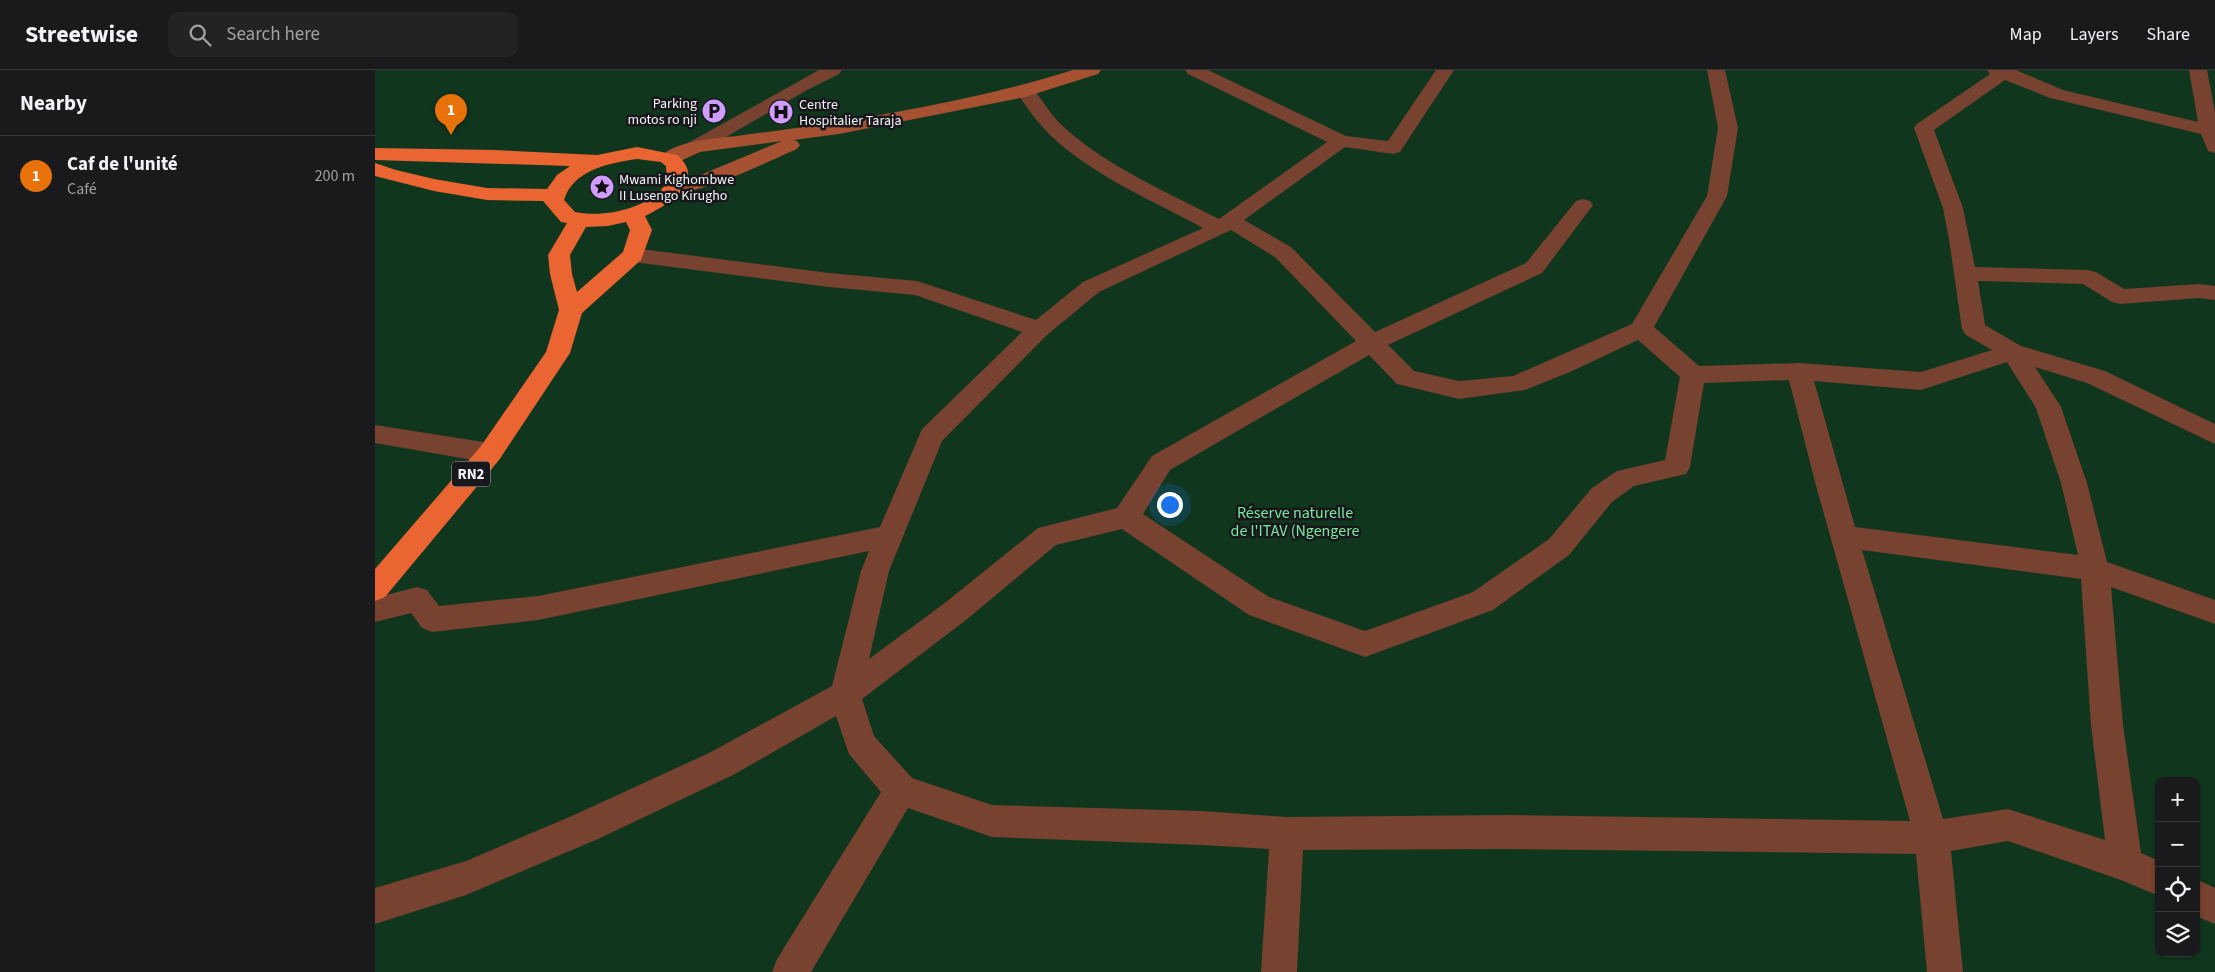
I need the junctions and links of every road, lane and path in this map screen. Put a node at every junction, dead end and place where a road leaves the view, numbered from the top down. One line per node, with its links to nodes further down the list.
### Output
1 (833, 70): 12 (street)
2 (1092, 70): 8 (main road)
3 (1194, 70): 11 (street)
4 (1445, 70): 11 (street)
5 (1715, 70): 28 (street)
6 (2199, 70): 10 (street)
7 (2002, 71): 10 (street); 24 (street)
8 (1025, 90): 9 (main road); 22 (street)
9 (839, 128): 12 (main road); 17 (main road)
10 (2213, 137)
11 (1341, 141): 22 (street)
12 (695, 147): 14 (main road)
13 (375, 154): 15 (highway)
14 (669, 159): 15 (highway); 17 (highway)
15 (597, 161): 18 (highway)
16 (375, 169): 18 (highway)
17 (674, 188): 20 (highway)
18 (554, 195): 21 (highway)
19 (1583, 204): 29 (street)
20 (633, 214): 21 (highway); 23 (highway)
21 (579, 220): 26 (highway)
22 (1225, 224): 27 (street); 29 (street)
23 (633, 255): 26 (highway); 27 (street)
24 (1966, 274): 25 (street); 30 (street)
25 (2215, 293)
26 (571, 310): 35 (highway, RN2)
27 (1039, 329): 37 (street)
28 (1641, 329): 29 (street); 32 (street)
29 (1372, 343): 36 (street)
30 (2013, 352): 31 (street); 34 (street); 39 (street)
31 (1799, 371): 32 (street); 38 (street)
32 (1693, 376): 36 (street)
33 (375, 434): 35 (street)
34 (2215, 435)
35 (490, 453): 40 (highway, RN2)
36 (1126, 517): 43 (street)
37 (888, 536): 41 (street); 43 (street)
38 (1844, 537): 39 (street); 46 (street)
39 (2095, 569): 42 (street); 47 (street)
40 (375, 589)
41 (375, 610)
42 (2215, 612)
43 (845, 694): 44 (street); 50 (street)
44 (901, 790): 45 (street); 52 (street)
45 (1287, 834): 46 (street); 53 (street)
46 (1932, 838): 47 (street); 54 (street)
47 (2125, 864): 48 (street)
48 (2155, 877)
49 (2200, 899): 51 (street)
50 (375, 906)
51 (2215, 906)
52 (790, 972)
53 (1279, 972)
54 (1945, 972)

